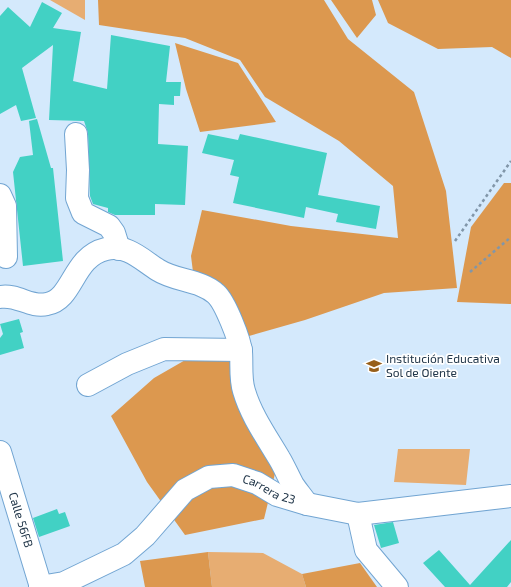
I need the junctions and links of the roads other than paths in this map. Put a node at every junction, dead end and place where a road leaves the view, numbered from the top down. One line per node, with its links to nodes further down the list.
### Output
1 (76, 134): 3 (street)
2 (0, 195): 4 (street)
3 (119, 249): 5 (street); 6 (street)
4 (6, 258)
5 (0, 297)
6 (241, 350): 7 (street); 10 (street)
7 (88, 385)
8 (0, 452): 12 (street, Calle 56FB)
9 (511, 496): 11 (street, Carrera 23)
10 (307, 504): 11 (street, Carrera 23); 12 (street, Carrera 23)
11 (358, 514): 13 (street)
12 (46, 587)
13 (397, 587)

